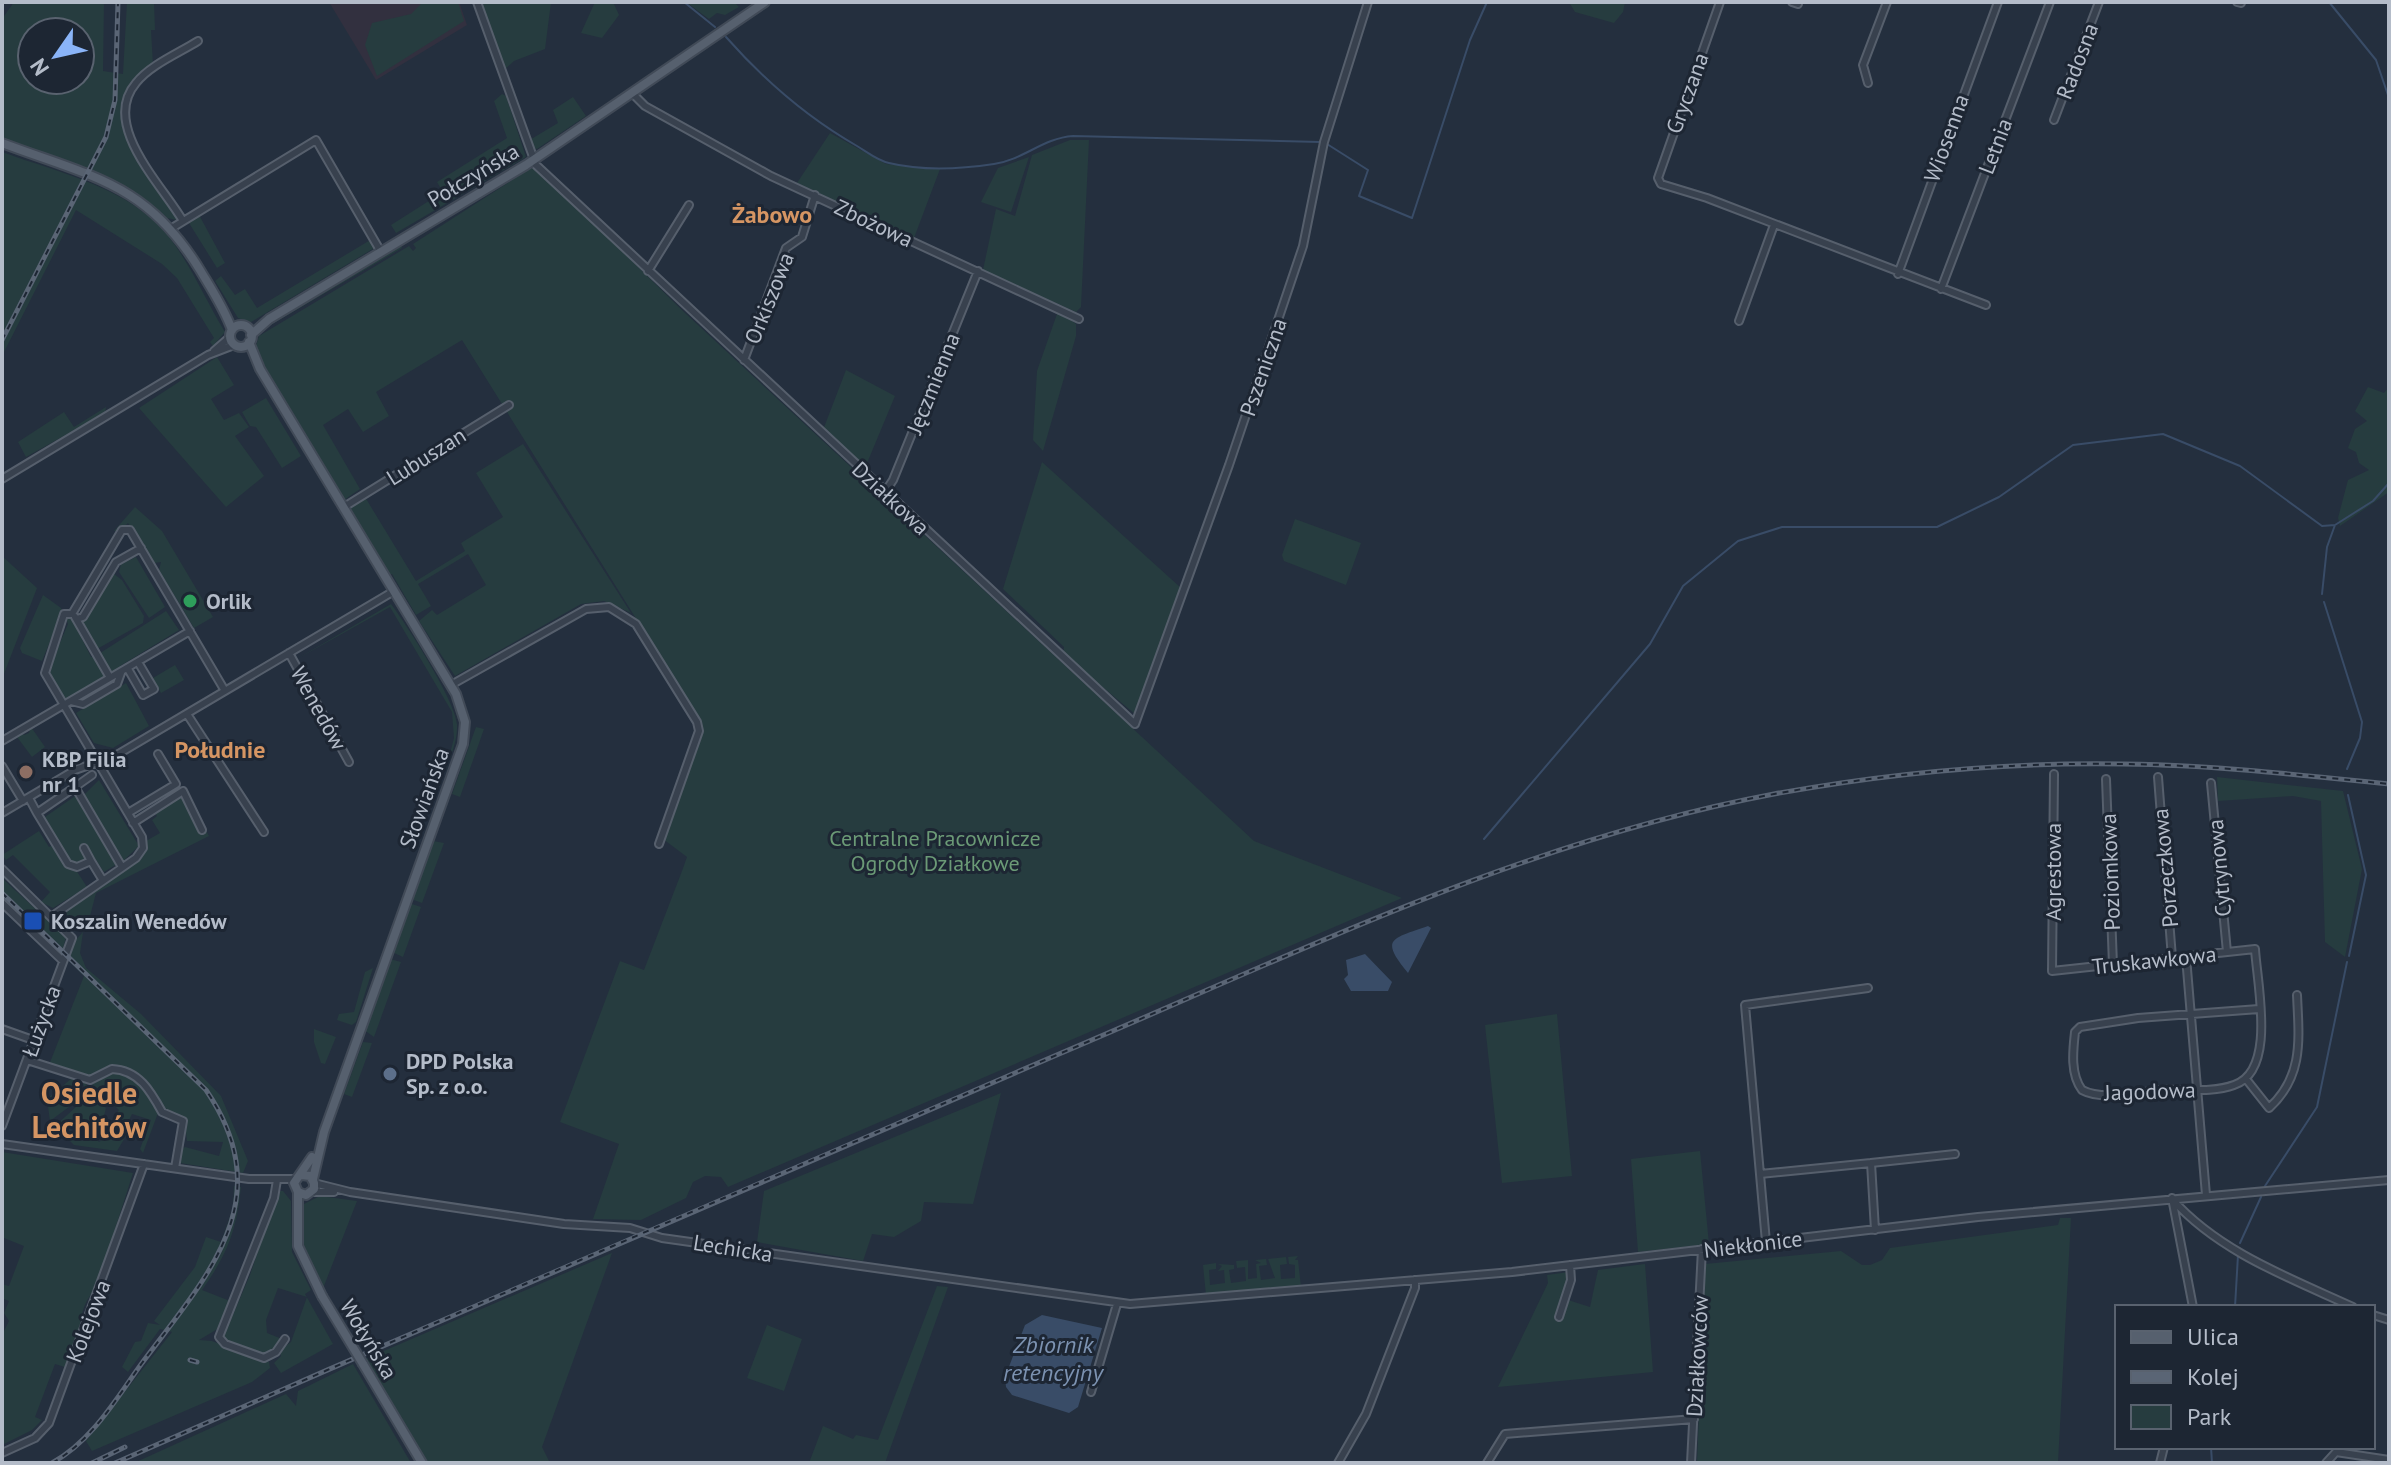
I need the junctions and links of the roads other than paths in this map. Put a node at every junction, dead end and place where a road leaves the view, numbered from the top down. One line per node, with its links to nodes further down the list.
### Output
1 (477, 2): 14 (street)
2 (765, 2): 11 (main road, Połczyńska)
3 (1368, 2): 49 (street, Pszeniczna)
4 (1720, 2): 18 (street, Gryczana)
5 (1887, 2): 10 (street)
6 (1998, 2): 23 (street, Wiosenna)
7 (2050, 2): 24 (street, Letnia)
8 (2099, 2): 12 (street, Radosna)
9 (198, 41): 17 (street)
10 (1868, 83)
11 (633, 94): 14 (main road, Połczyńska); 15 (street, Zbożowa)
12 (2054, 120)
13 (2, 143): 19 (main road, Słowiańska)
14 (533, 160): 20 (main road, Połczyńska); 21 (street, Działkowa)
15 (815, 195): 22 (street, Zbożowa); 29 (street, Orkiszowa)
16 (689, 205): 21 (street)
17 (183, 221): 19 (street); 20 (street)
18 (1774, 225): 23 (street); 27 (street)
19 (172, 228): 28 (main road, Słowiańska)
20 (381, 252): 28 (main road, Połczyńska)
21 (648, 271): 29 (street, Działkowa)
22 (978, 271): 26 (street, Zbożowa); 32 (street, Jęczmienna)
23 (1898, 274): 24 (street)
24 (1941, 289): 25 (street)
25 (1986, 305)
26 (1079, 319)
27 (1739, 321)
28 (240, 336): 31 (street, Połczyńska); 33 (main road, Słowiańska)
29 (744, 360): 32 (street, Działkowa)
30 (509, 405): 33 (street, Lubuszan)
31 (2, 479)
32 (885, 492): 49 (street, Działkowa)
33 (344, 507): 37 (main road, Słowiańska)
34 (141, 548): 35 (street); 36 (street); 39 (street)
35 (101, 564): 36 (street); 38 (street)
36 (111, 570): 38 (street)
37 (394, 591): 40 (street, Wenedów); 44 (main road, Słowiańska)
38 (74, 616): 43 (street); 47 (street)
39 (190, 631): 41 (street); 45 (street)
40 (289, 653): 45 (street, Wenedów); 52 (street, Wenedów)
41 (138, 662): 42 (street); 42 (street)
42 (124, 671): 43 (street); 46 (street)
43 (109, 676): 46 (street)
44 (451, 685): 69 (street); 93 (main road, Słowiańska)
45 (225, 691): 48 (street, Wenedów)
46 (71, 701): 47 (street)
47 (62, 706): 50 (street); 53 (street)
48 (187, 714): 53 (street, Wenedów); 68 (street)
49 (1135, 724)
50 (2, 741)
51 (158, 754): 65 (street)
52 (349, 762)
53 (96, 763): 62 (street, Wenedów); 65 (street)
54 (2, 766): 59 (street)
55 (2054, 774): 82 (street, Agrestowa)
56 (92, 775): 61 (street)
57 (2158, 777): 79 (street, Porzeczkowa)
58 (2106, 779): 81 (street, Poziomkowa)
59 (6, 780): 62 (street)
60 (2211, 783): 77 (street, Cytrynowa)
61 (75, 787): 64 (street); 72 (street)
62 (26, 799): 63 (street, Wenedów); 64 (street)
63 (2, 813)
64 (37, 813): 71 (street)
65 (128, 813): 66 (street)
66 (133, 823): 67 (street); 72 (street)
67 (202, 830)
68 (264, 832)
69 (659, 844)
70 (84, 848): 71 (street)
71 (91, 861): 74 (street)
72 (122, 867): 74 (street)
73 (2, 869): 76 (street)
74 (102, 879): 76 (street)
75 (2, 903): 80 (street)
76 (51, 917): 80 (street)
77 (2227, 952): 78 (street, Truskawkowa); 85 (street, Truskawkowa)
78 (2186, 957): 79 (street, Truskawkowa); 86 (street)
79 (2172, 958): 81 (street, Truskawkowa)
80 (63, 961): 88 (street, Łużycka)
81 (2113, 965): 82 (street, Truskawkowa)
82 (2052, 971)
83 (1868, 988): 99 (street)
84 (2297, 995): 90 (street)
85 (2259, 1009): 86 (street, Jagodowa); 90 (street)
86 (2192, 1014): 91 (street); 91 (street, Jagodowa)
87 (2, 1029): 88 (street)
88 (33, 1040): 89 (street, Łużycka)
89 (27, 1060): 92 (street, Łużycka); 98 (street)
90 (2246, 1079): 91 (street, Jagodowa)
91 (2197, 1088): 104 (street)
92 (2, 1126)
93 (323, 1134): 100 (main road, Słowiańska); 103 (main road, Słowiańska)
94 (2, 1144): 97 (street, Lechicka)
95 (1955, 1154): 96 (street)
96 (1871, 1163): 99 (street); 106 (street)
97 (144, 1164): 98 (street, Lechicka); 118 (street, Kolejowa)
98 (175, 1168): 102 (street, Lechicka)
99 (1760, 1174): 107 (street)
100 (300, 1176): 102 (street, Lechicka); 103 (main road); 103 (main road, Słowiańska)
101 (2389, 1180): 104 (street, Niekłonice)
102 (277, 1182): 103 (street, Lechicka); 115 (street)
103 (306, 1188): 111 (street, Lechicka); 120 (main road, Wołyńska, bridge)
104 (2206, 1195): 105 (street, Niekłonice)
105 (2172, 1198): 106 (street, Niekłonice); 112 (street); 113 (street)
106 (1875, 1230): 107 (street, Niekłonice)
107 (1766, 1242): 108 (street, Niekłonice)
108 (1702, 1249): 109 (street, Niekłonice); 117 (street, Działkowców)
109 (1570, 1265): 110 (street, Niekłonice); 114 (street)
110 (1415, 1280): 111 (street, Niekłonice); 121 (street)
111 (1117, 1304): 116 (street)
112 (2193, 1305)
113 (2349, 1305)
114 (1559, 1317)
115 (285, 1339)
116 (1091, 1392)
117 (1694, 1419): 122 (street); 123 (street, Działkowców)
118 (2, 1453)
119 (2389, 1460): 124 (street)
120 (422, 1463)
121 (1338, 1463)
122 (1487, 1463)
123 (1691, 1463)
124 (2326, 1463)

